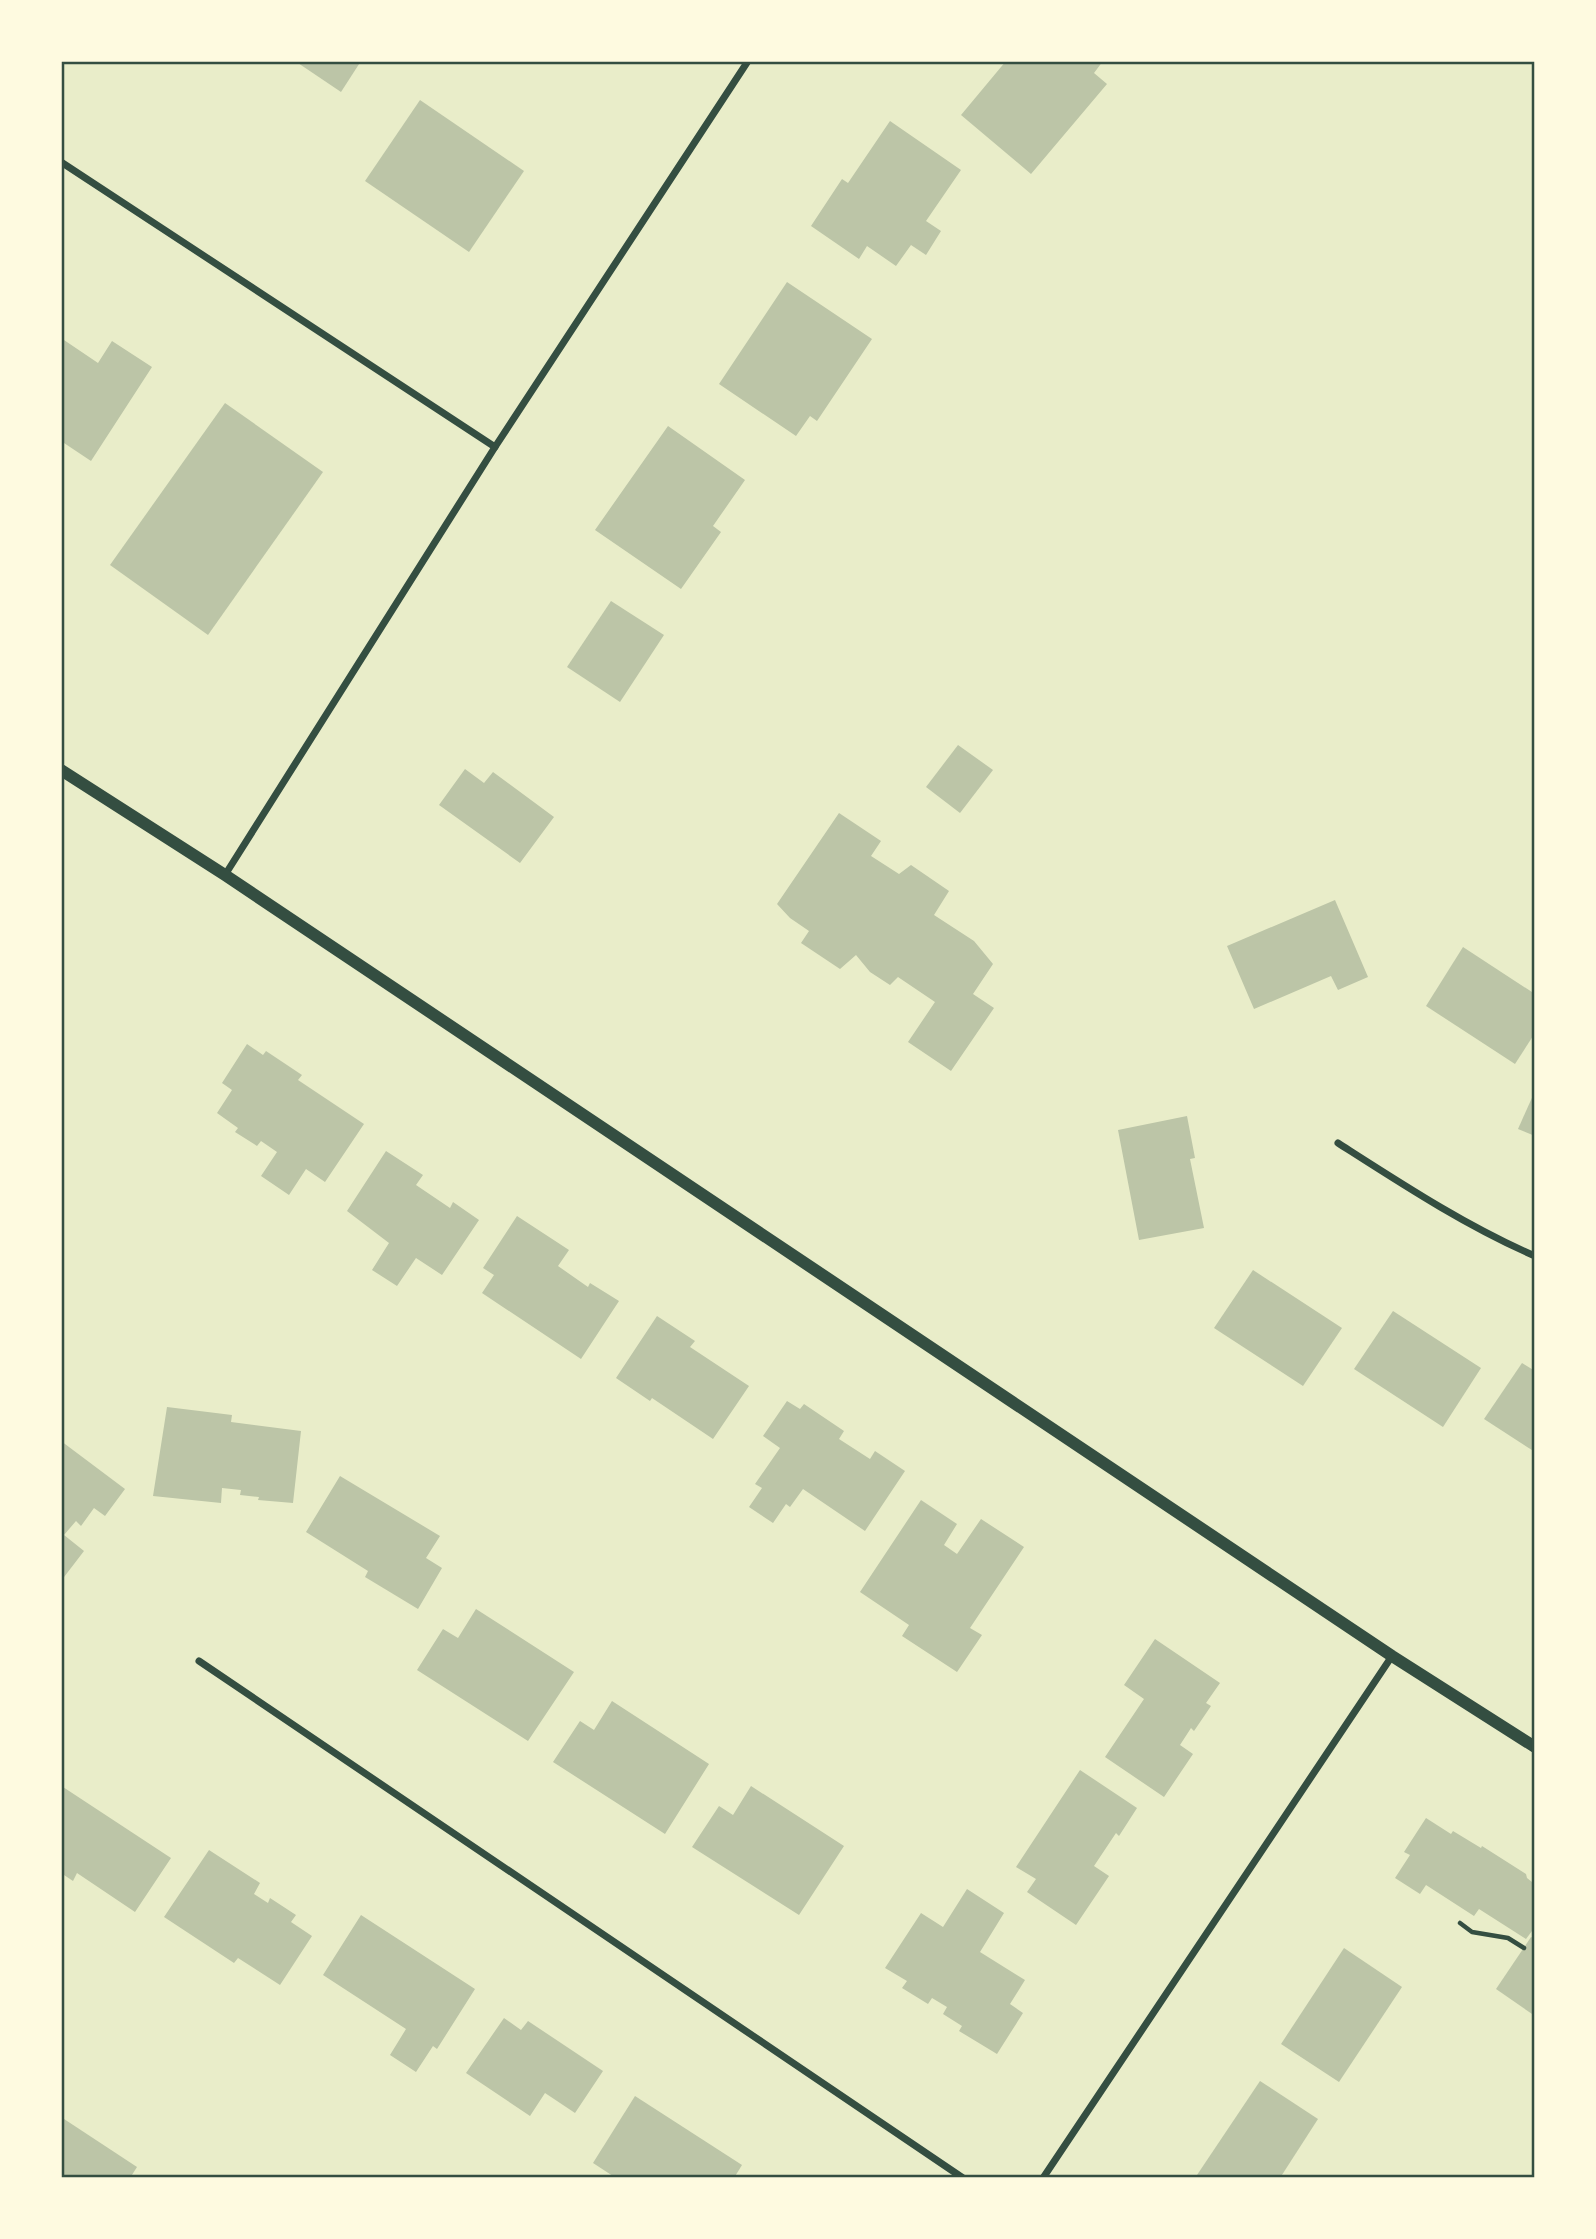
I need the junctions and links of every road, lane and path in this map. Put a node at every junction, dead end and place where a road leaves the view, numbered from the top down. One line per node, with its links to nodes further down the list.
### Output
1 (748, 61): 3 (street)
2 (61, 162): 3 (street)
3 (495, 447): 5 (street)
4 (61, 770): 5 (street)
5 (225, 875): 8 (street)
6 (1338, 1143): 7 (street)
7 (1535, 1256)
8 (1391, 1656): 10 (street); 14 (street)
9 (199, 1661): 13 (street)
10 (1535, 1747)
11 (1460, 1923): 12 (path)
12 (1524, 1948)
13 (962, 2178)
14 (1043, 2178)

